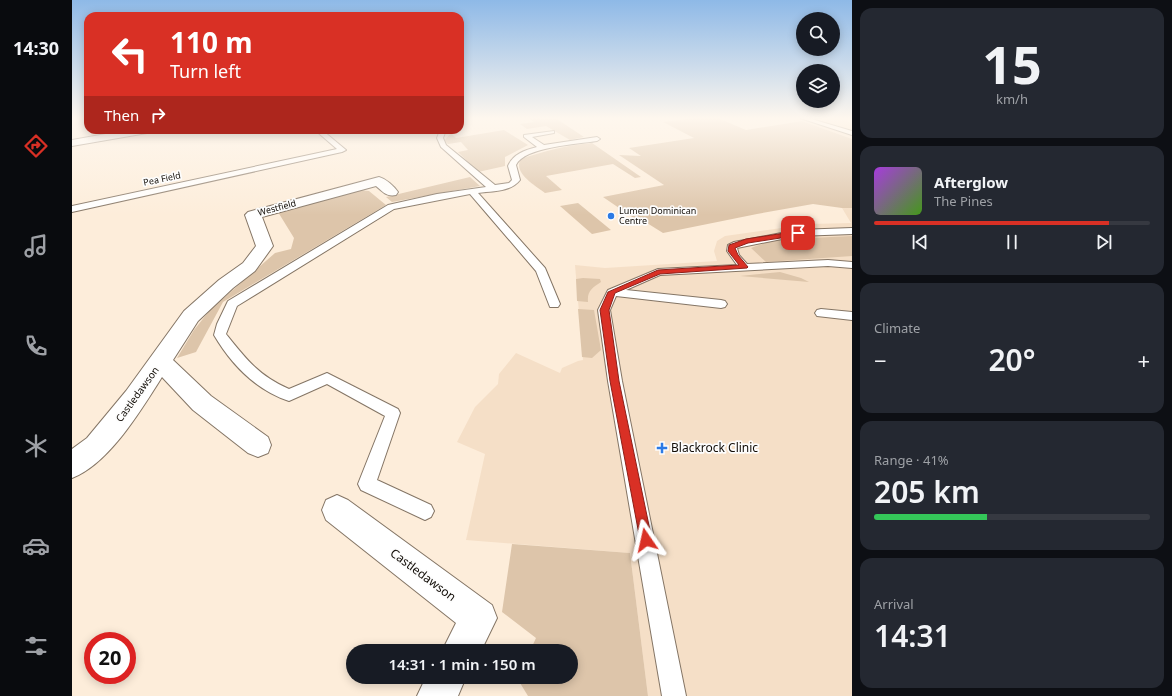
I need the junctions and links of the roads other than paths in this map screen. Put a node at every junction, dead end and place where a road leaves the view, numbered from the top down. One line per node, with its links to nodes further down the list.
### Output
1 (340, 150): 7 (lane, Pea Field)
2 (448, 150): 4 (lane)
3 (532, 150): 4 (lane)
4 (494, 189): 6 (lane)
5 (391, 192): 16 (main road, Westfield)
6 (473, 192): 12 (lane); 20 (lane)
7 (72, 209)
8 (852, 231): 10 (lane)
9 (852, 265): 10 (lane)
10 (744, 267): 11 (lane)
11 (612, 292): 13 (lane); 24 (lane)
12 (554, 304)
13 (721, 304)
14 (821, 313): 15 (lane)
15 (852, 316)
16 (160, 361): 17 (main road, Castledawson); 18 (main road, Castledawson)
17 (258, 445)
18 (72, 465)
19 (337, 510): 21 (main road, Castledawson)
20 (425, 511)
21 (465, 644)
22 (443, 684): 23 (main road)
23 (437, 696)
24 (674, 696)

